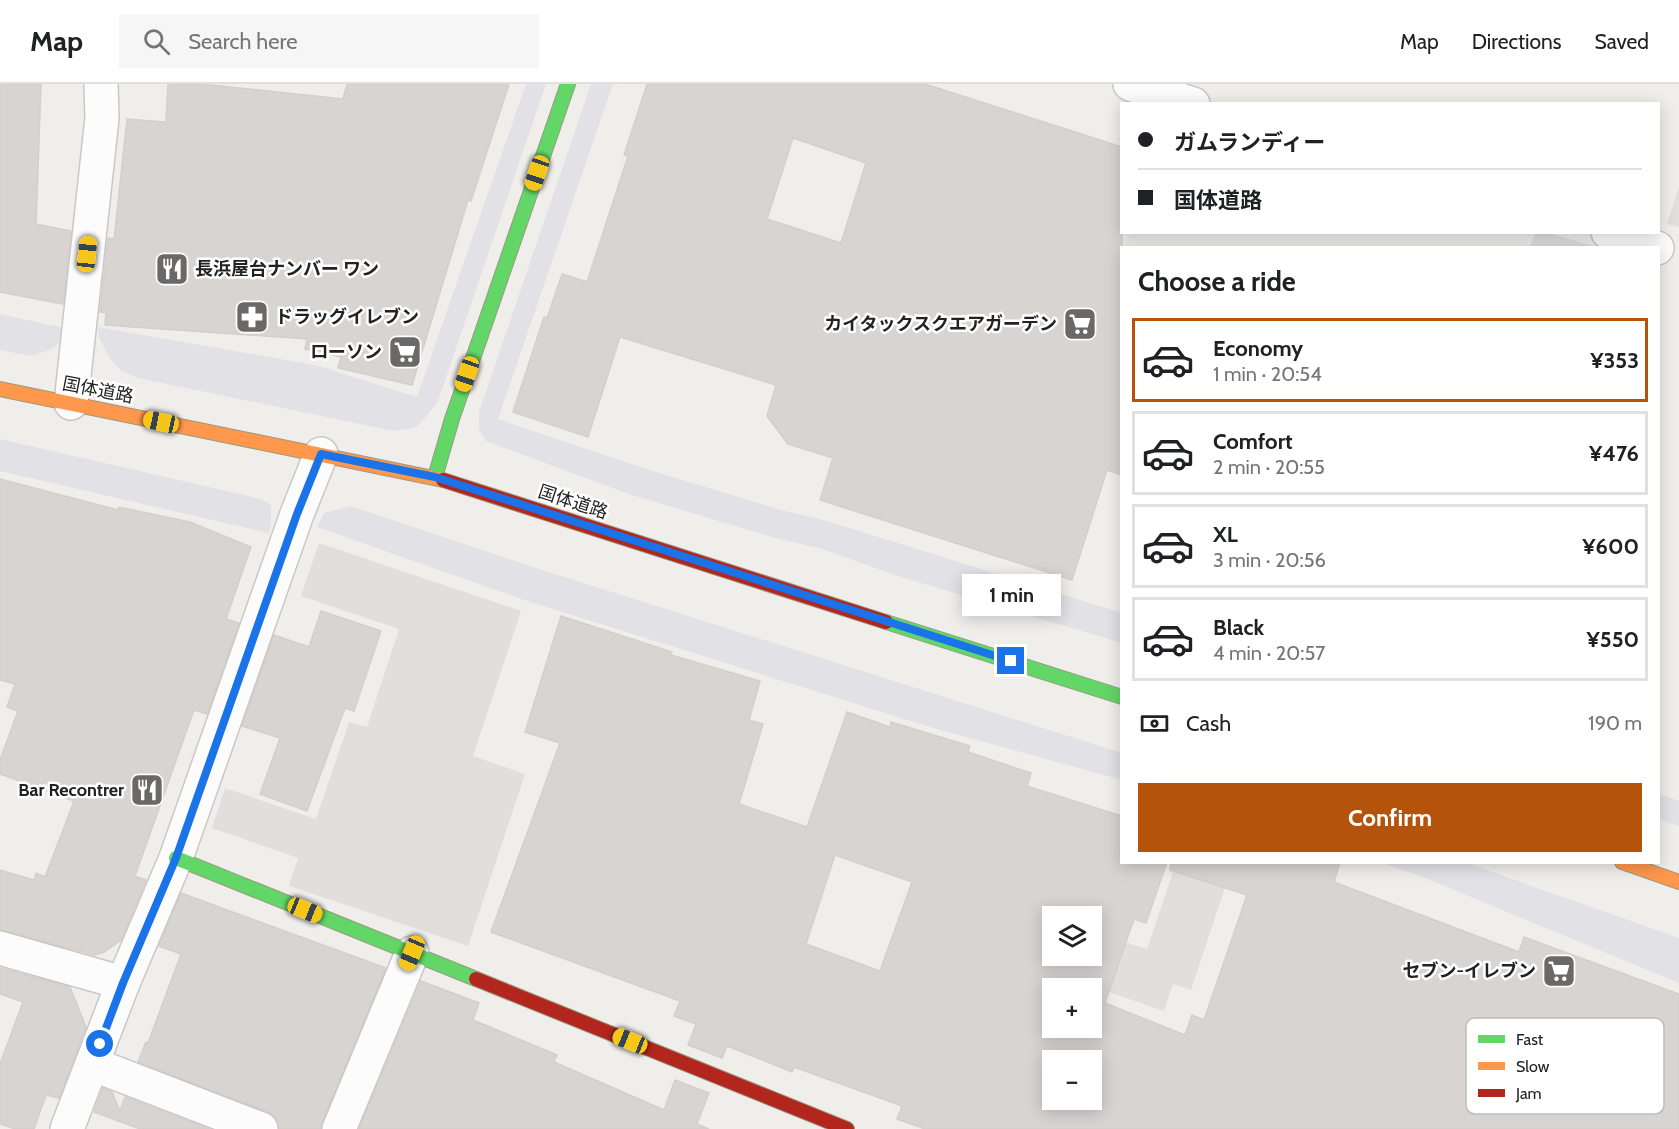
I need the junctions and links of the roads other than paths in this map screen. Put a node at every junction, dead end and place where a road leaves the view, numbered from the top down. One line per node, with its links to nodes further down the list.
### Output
1 (101, 84): 10 (street)
2 (568, 84): 12 (main road)
3 (1130, 84): 4 (street)
4 (1187, 102)
5 (1614, 234): 6 (street)
6 (1652, 246)
7 (1660, 249): 8 (street)
8 (1679, 254)
9 (0, 389): 10 (main road, 国体道路)
10 (70, 403): 11 (main road, 国体道路)
11 (321, 454): 12 (main road, 国体道路); 14 (street)
12 (435, 477): 13 (main road, 国体道路)
13 (1120, 696)
14 (176, 858): 18 (main road); 19 (street)
15 (1628, 864): 16 (main road)
16 (1679, 882)
17 (0, 948): 19 (street)
18 (412, 953): 23 (street); 24 (main road)
19 (123, 983): 20 (street)
20 (92, 1064): 21 (street); 22 (street)
21 (67, 1129)
22 (261, 1129)
23 (339, 1129)
24 (847, 1129)

